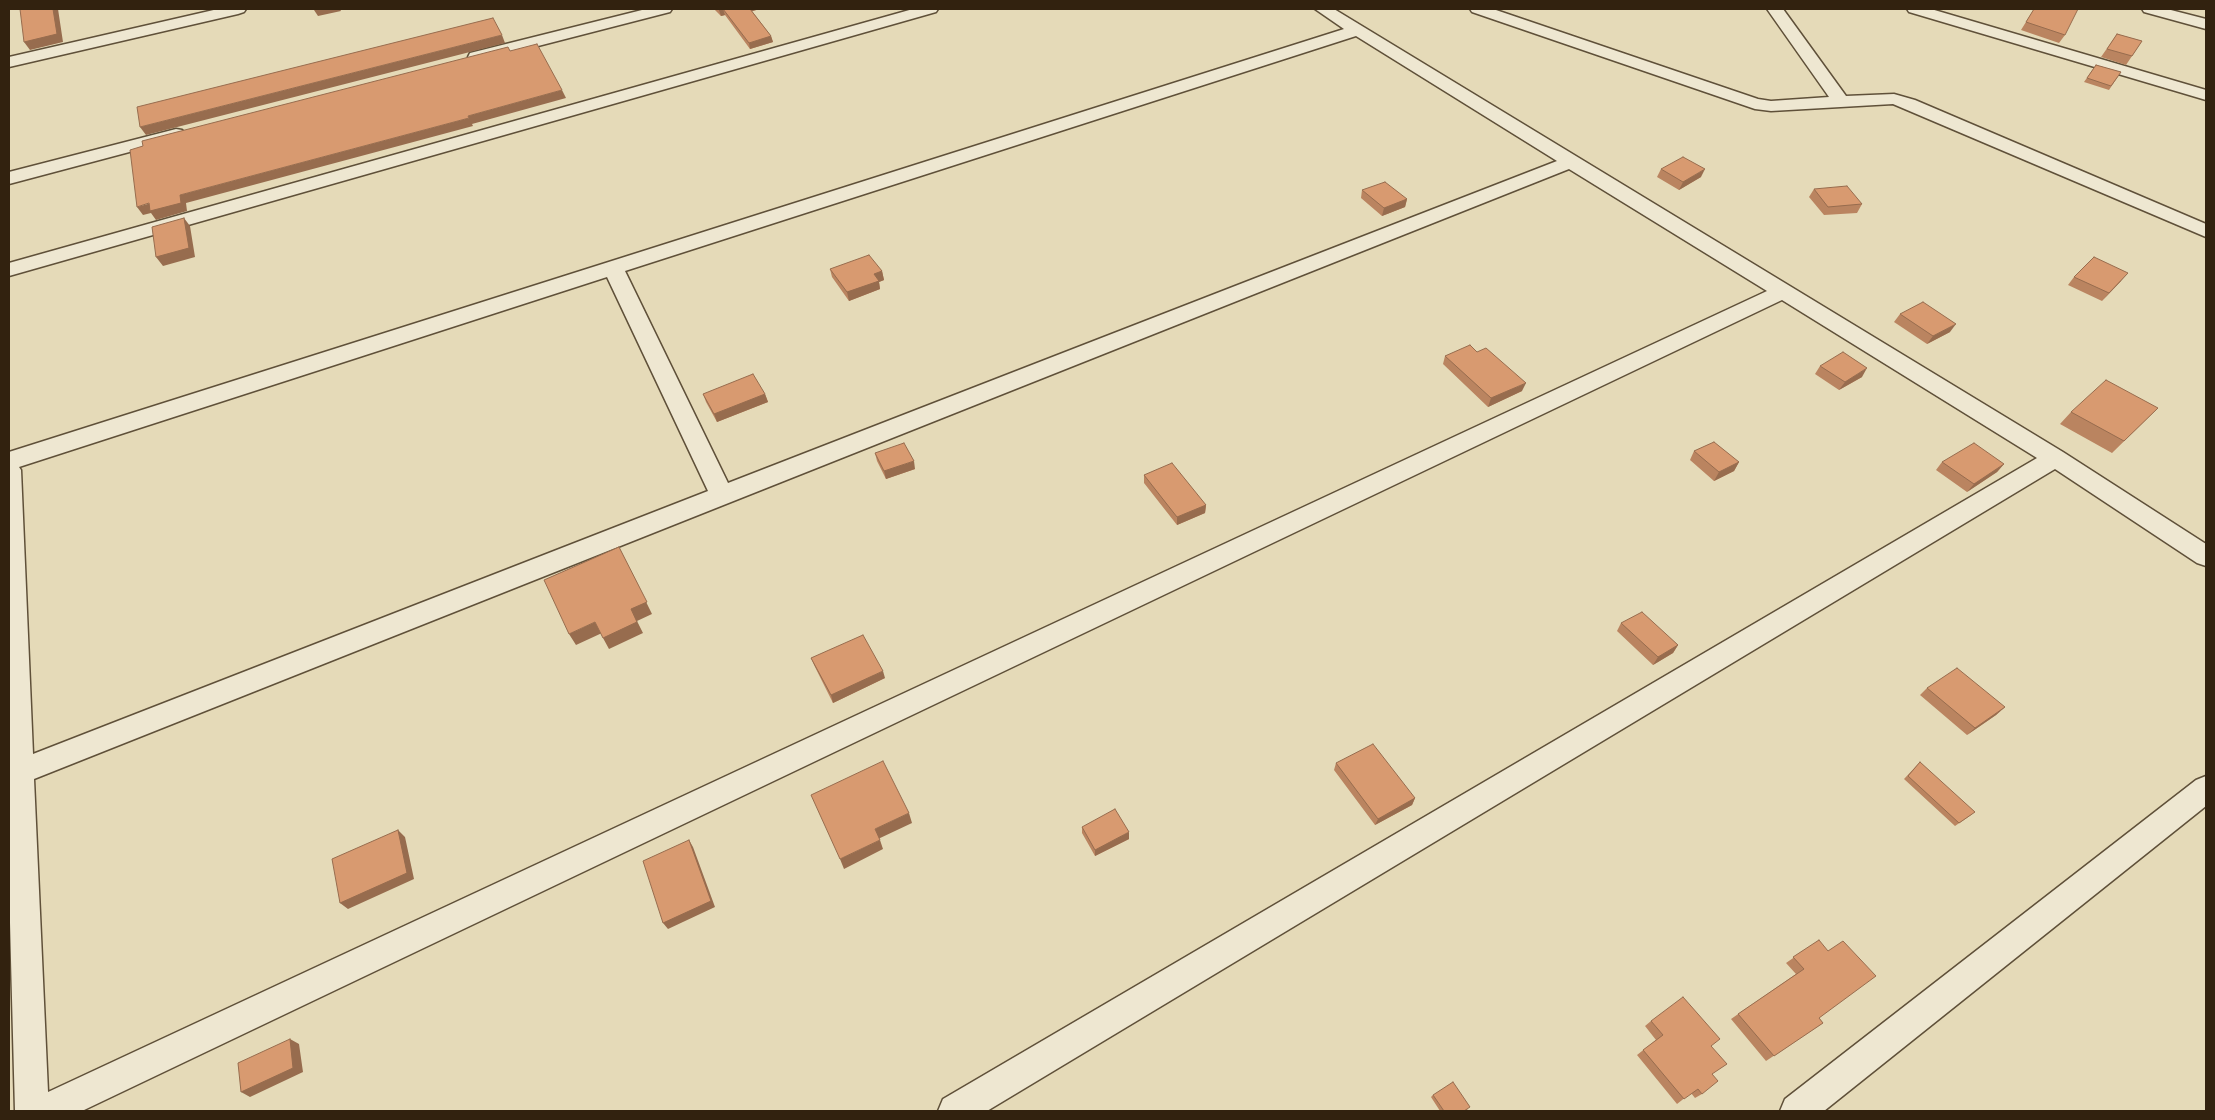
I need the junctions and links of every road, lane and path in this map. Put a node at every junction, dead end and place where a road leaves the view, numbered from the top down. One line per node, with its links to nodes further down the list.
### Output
1 (238, 9): 12 (street)
2 (664, 9): 11 (street)
3 (930, 9): 20 (street)
4 (1323, 9): 10 (street)
5 (1478, 9): 14 (street)
6 (1775, 9): 14 (street)
7 (1915, 9): 13 (street)
8 (2150, 9): 9 (street)
9 (2206, 24)
10 (1358, 30): 16 (street); 19 (street)
11 (461, 61)
12 (9, 62)
13 (2206, 95)
14 (1840, 102): 18 (street)
15 (192, 130): 17 (street)
16 (1572, 161): 21 (street); 25 (street)
17 (9, 178)
18 (2206, 231)
19 (613, 268): 23 (street); 25 (street)
20 (9, 270)
21 (1783, 291): 22 (street); 32 (street)
22 (2055, 458): 26 (street); 33 (street)
23 (9, 461)
24 (9, 470): 27 (street)
25 (722, 495): 28 (street)
26 (2206, 556)
27 (11, 597): 28 (street)
28 (20, 772): 30 (street)
29 (2206, 789): 34 (street)
30 (16, 857): 31 (street)
31 (32, 1111)
32 (46, 1111)
33 (955, 1111)
34 (1797, 1111)

